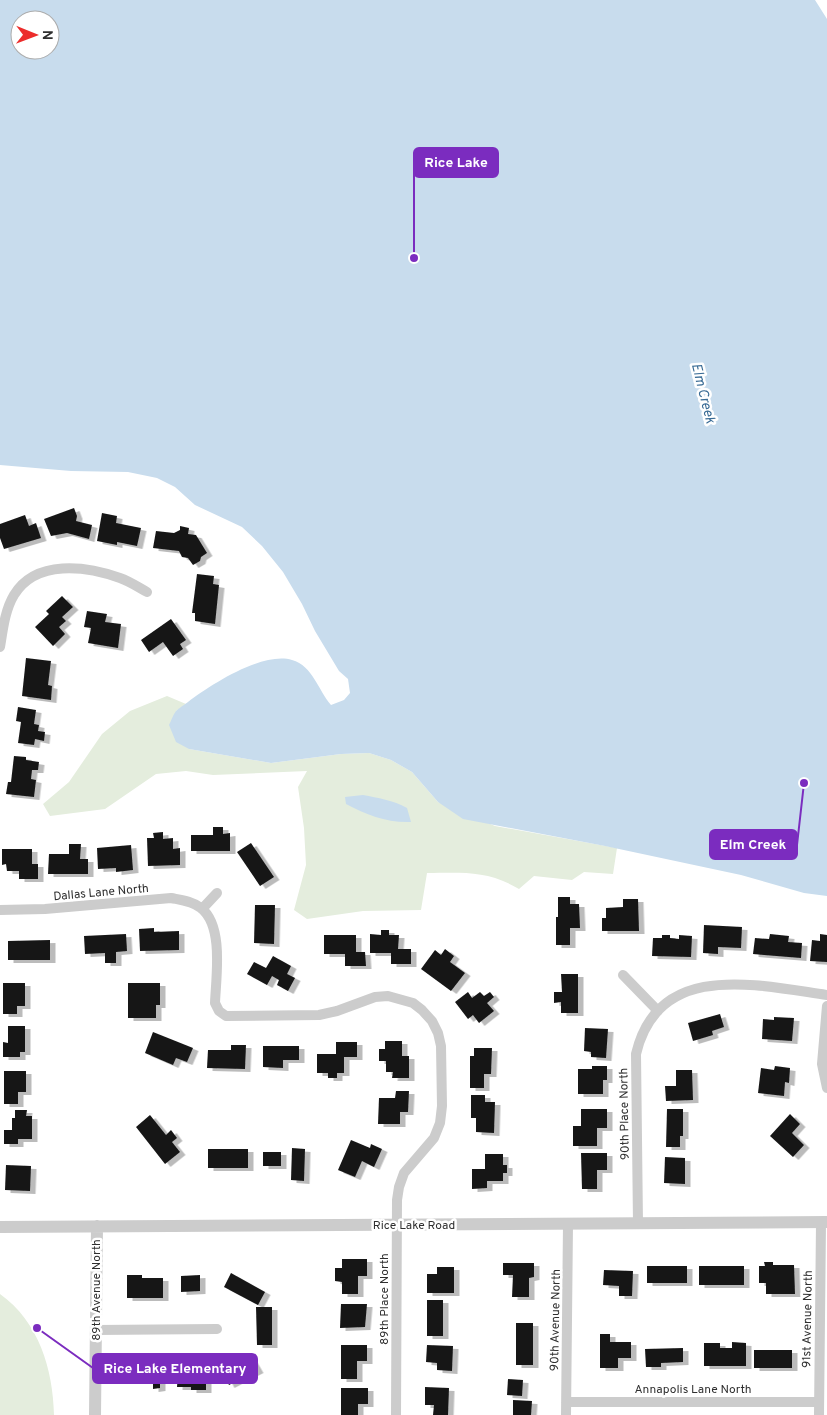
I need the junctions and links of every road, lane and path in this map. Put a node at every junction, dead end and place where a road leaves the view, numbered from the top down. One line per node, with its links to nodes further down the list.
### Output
1 (147, 592): 2 (street)
2 (0, 646)
3 (217, 893): 4 (street)
4 (202, 909): 5 (street, Dallas Lane North); 14 (street, 89th Place North)
5 (0, 910)
6 (623, 975): 9 (street)
7 (827, 995): 9 (street)
8 (827, 1006): 10 (street)
9 (658, 1010): 13 (street, 90th Place North)
10 (827, 1088)
11 (824, 1223): 13 (street, Rice Lake Road); 20 (street, 91st Avenue North)
12 (568, 1224): 13 (street, Rice Lake Road); 14 (street, Rice Lake Road); 19 (street, 90th Avenue North)
13 (638, 1224)
14 (397, 1225): 15 (street, Rice Lake Road); 22 (street, 89th Place North)
15 (97, 1226): 16 (street, Rice Lake Road); 18 (street, 89th Avenue North)
16 (0, 1227)
17 (217, 1329): 18 (street)
18 (96, 1330): 21 (street, 89th Avenue North)
19 (566, 1402): 20 (street, Annapolis Lane North); 23 (street, 90th Avenue North)
20 (819, 1402): 24 (street, 91st Avenue North)
21 (95, 1415)
22 (396, 1415)
23 (566, 1415)
24 (819, 1415)

